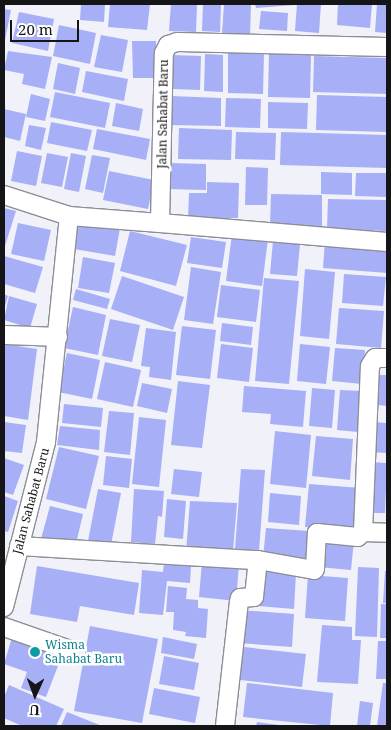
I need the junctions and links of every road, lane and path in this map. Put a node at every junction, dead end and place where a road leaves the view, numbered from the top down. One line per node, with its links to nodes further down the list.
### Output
1 (387, 47): 4 (street, Jalan Sahabat Baru)
2 (4, 195): 3 (street)
3 (69, 216): 4 (street); 7 (street, Jalan Sahabat Baru)
4 (160, 223): 5 (street)
5 (387, 242)
6 (4, 335): 7 (street)
7 (58, 337): 11 (street, Jalan Sahabat Baru)
8 (387, 358): 9 (street)
9 (363, 532): 10 (street); 12 (street)
10 (387, 533)
11 (13, 550): 12 (street); 13 (street, Jalan Sahabat Baru)
12 (258, 560): 16 (street)
13 (4, 607)
14 (4, 627): 15 (street)
15 (67, 649)
16 (225, 726)

